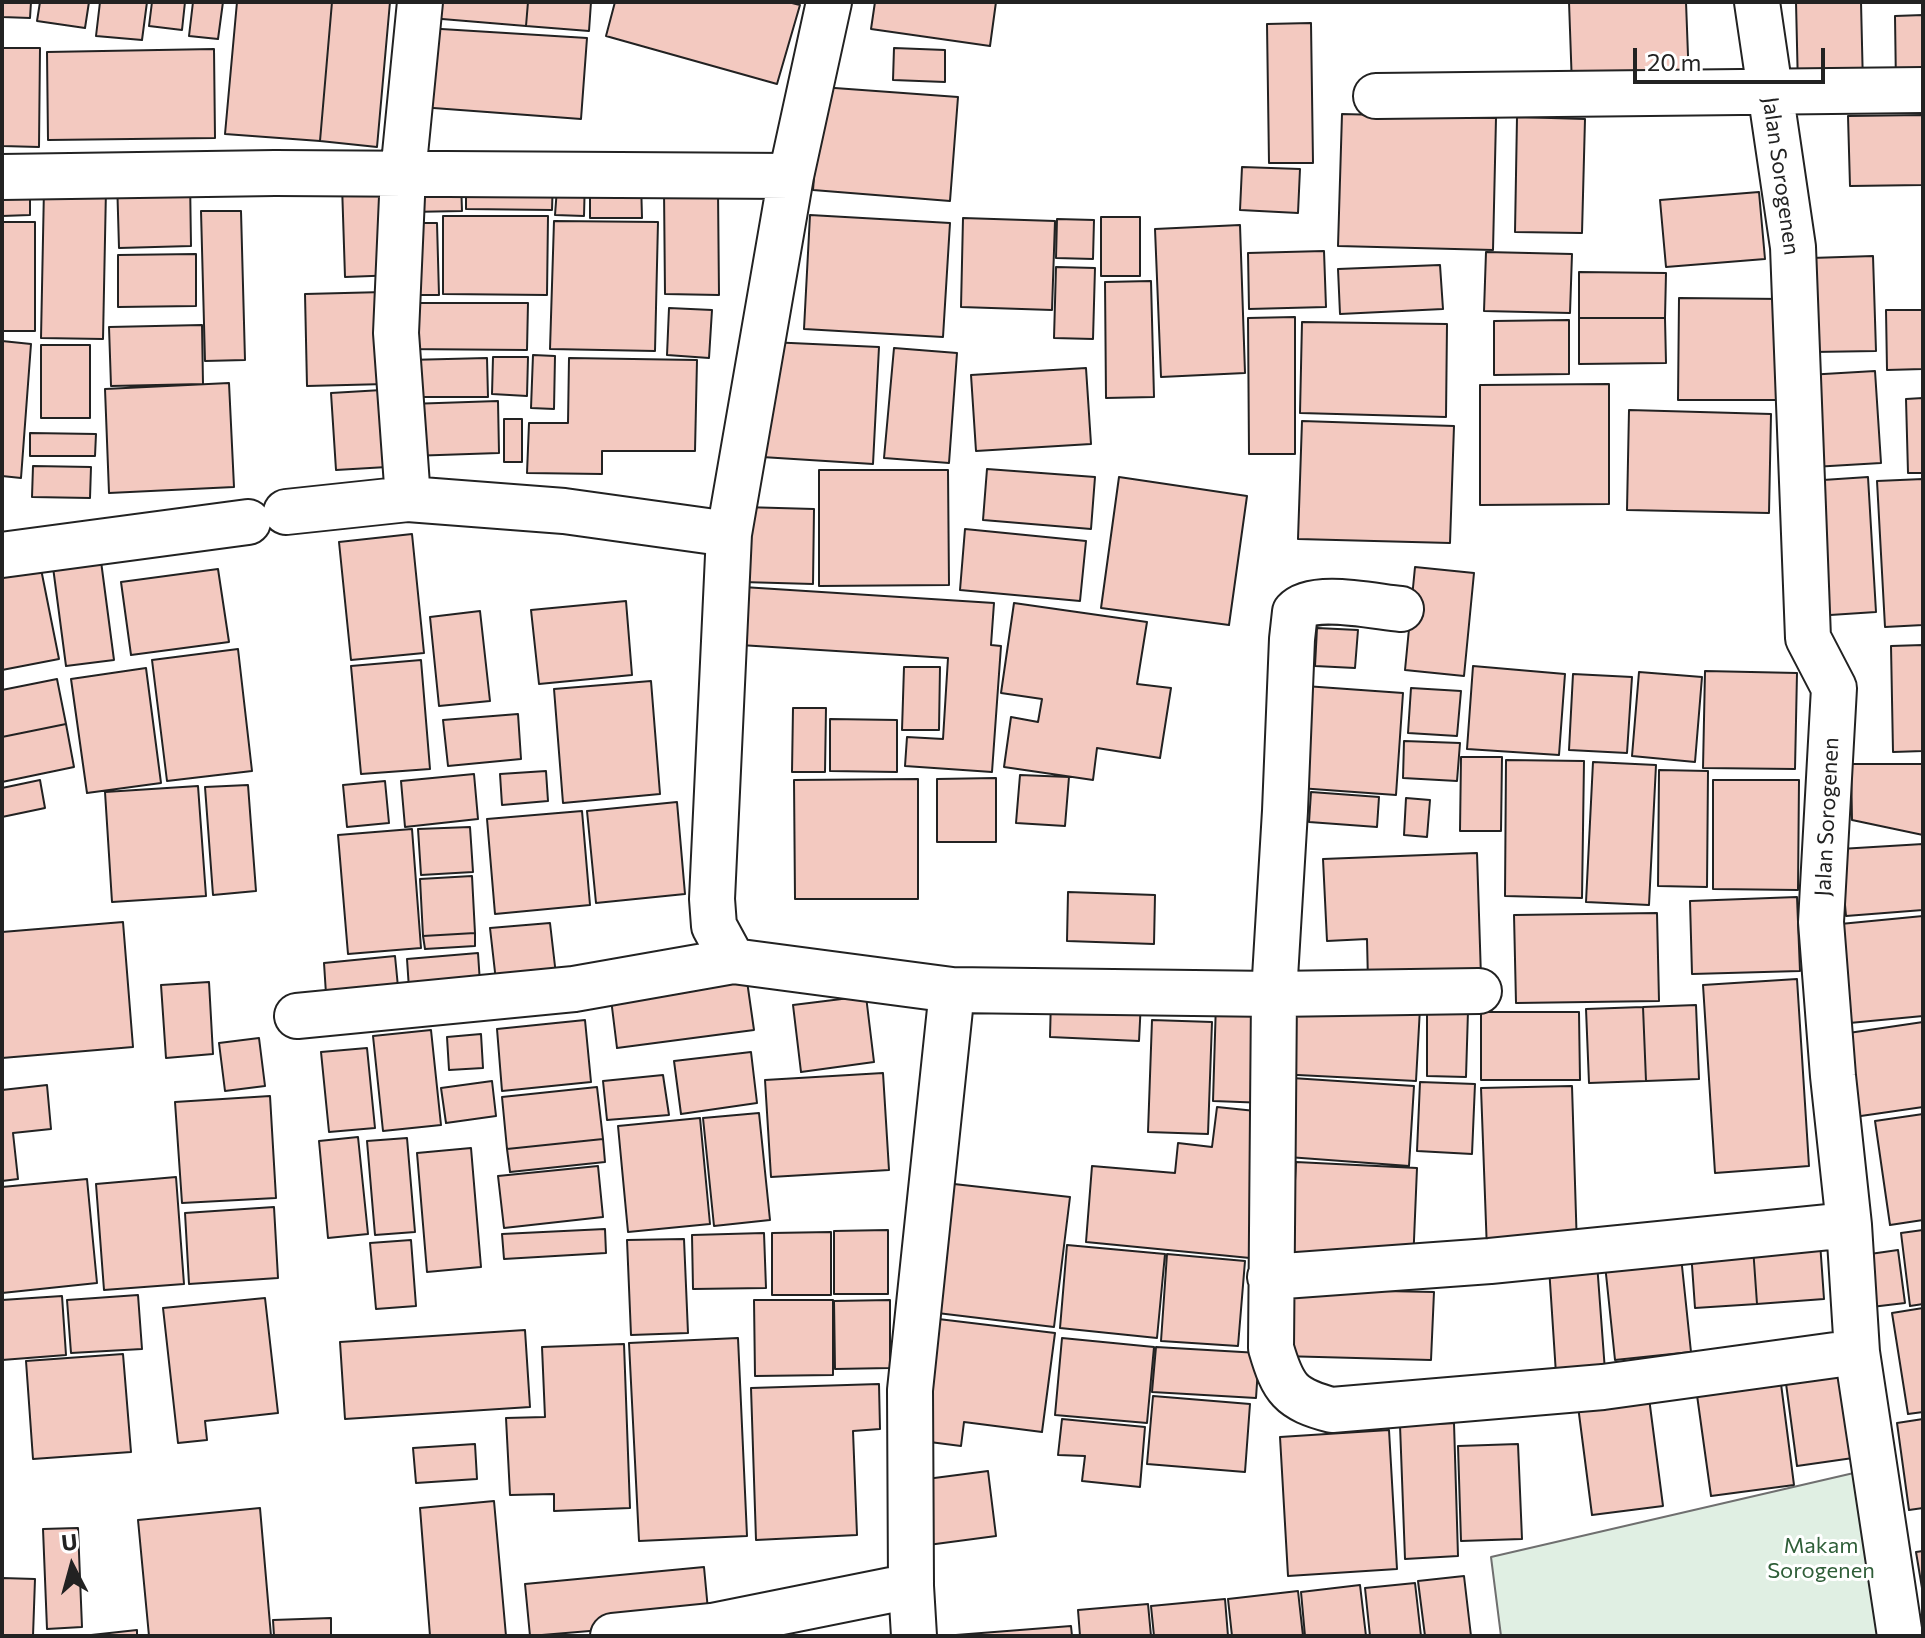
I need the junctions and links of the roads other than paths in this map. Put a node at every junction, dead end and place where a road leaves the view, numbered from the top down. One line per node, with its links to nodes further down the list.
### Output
1 (420, 2): 7 (street)
2 (829, 2): 8 (street)
3 (1757, 2): 5 (street, Jalan Sorogenen)
4 (1923, 90): 5 (street)
5 (1769, 93): 6 (street); 19 (street, Jalan Sorogenen)
6 (1376, 96)
7 (403, 174): 8 (street); 9 (street); 10 (street)
8 (791, 176): 11 (street)
9 (2, 177)
10 (408, 499): 11 (street); 12 (street)
11 (729, 534): 14 (street)
12 (2, 555)
13 (1401, 609): 17 (street)
14 (733, 961): 15 (street); 18 (street)
15 (952, 990): 17 (street); 22 (street)
16 (1479, 991): 17 (street)
17 (1274, 994): 20 (street)
18 (297, 1016)
19 (1849, 1225): 20 (street); 21 (street, Jalan Sorogenen)
20 (1270, 1277): 21 (street)
21 (1857, 1352): 25 (street, Jalan Sorogenen)
22 (911, 1586): 23 (street); 24 (street)
23 (613, 1636)
24 (914, 1636)
25 (1900, 1636)

